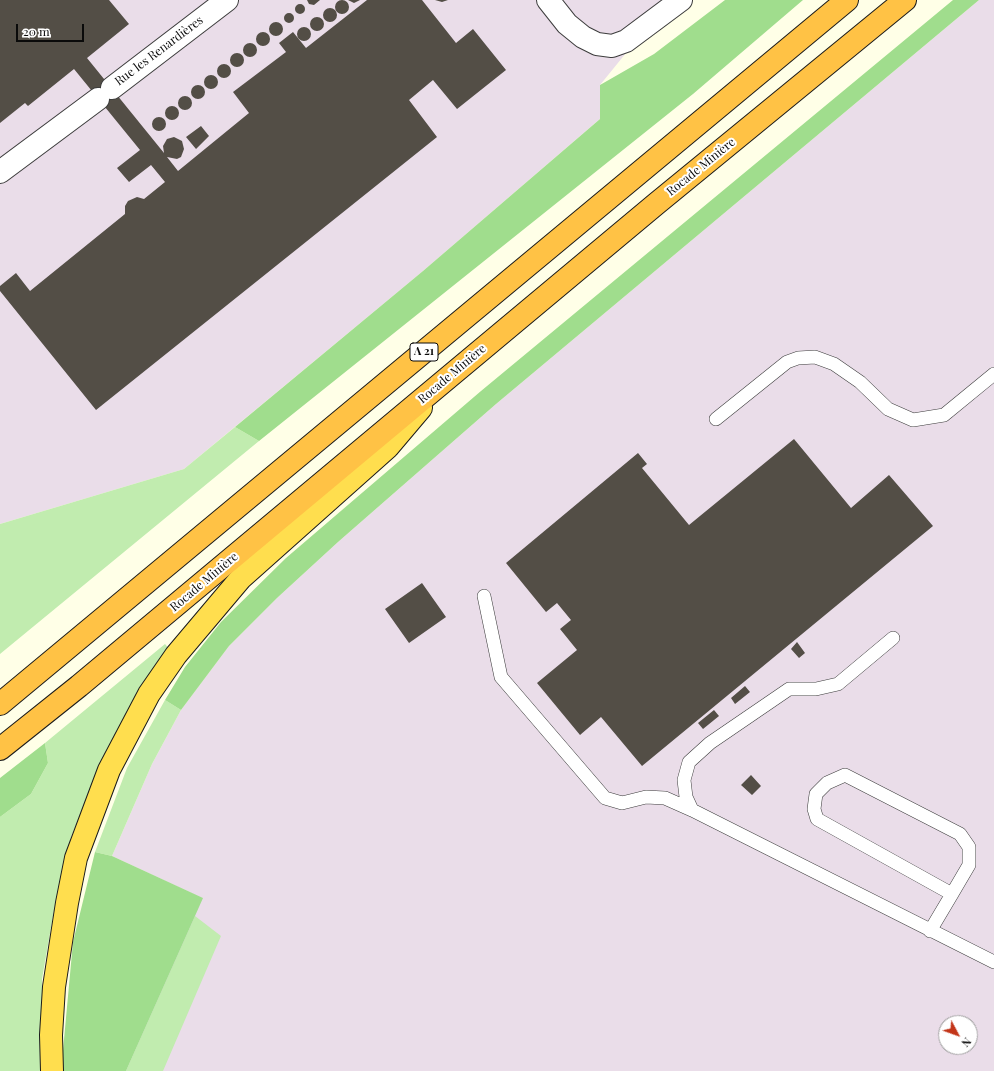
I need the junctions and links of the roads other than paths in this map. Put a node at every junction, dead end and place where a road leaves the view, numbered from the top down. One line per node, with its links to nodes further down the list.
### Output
1 (226, 0): 6 (street, Rue les Renardières)
2 (548, 0): 3 (street)
3 (681, 0)
4 (847, 0): 12 (highway, A 21)
5 (905, 0): 8 (highway, Rocade Minière)
6 (0, 172)
7 (994, 374): 9 (lane)
8 (439, 386): 13 (highway, Rocade Minière); 18 (highway)
9 (716, 419)
10 (484, 596): 14 (lane)
11 (893, 638): 14 (lane)
12 (0, 704)
13 (0, 749)
14 (692, 810): 16 (lane)
15 (952, 894): 15 (lane); 16 (lane)
16 (930, 931): 17 (lane)
17 (994, 962)
18 (52, 1071)

